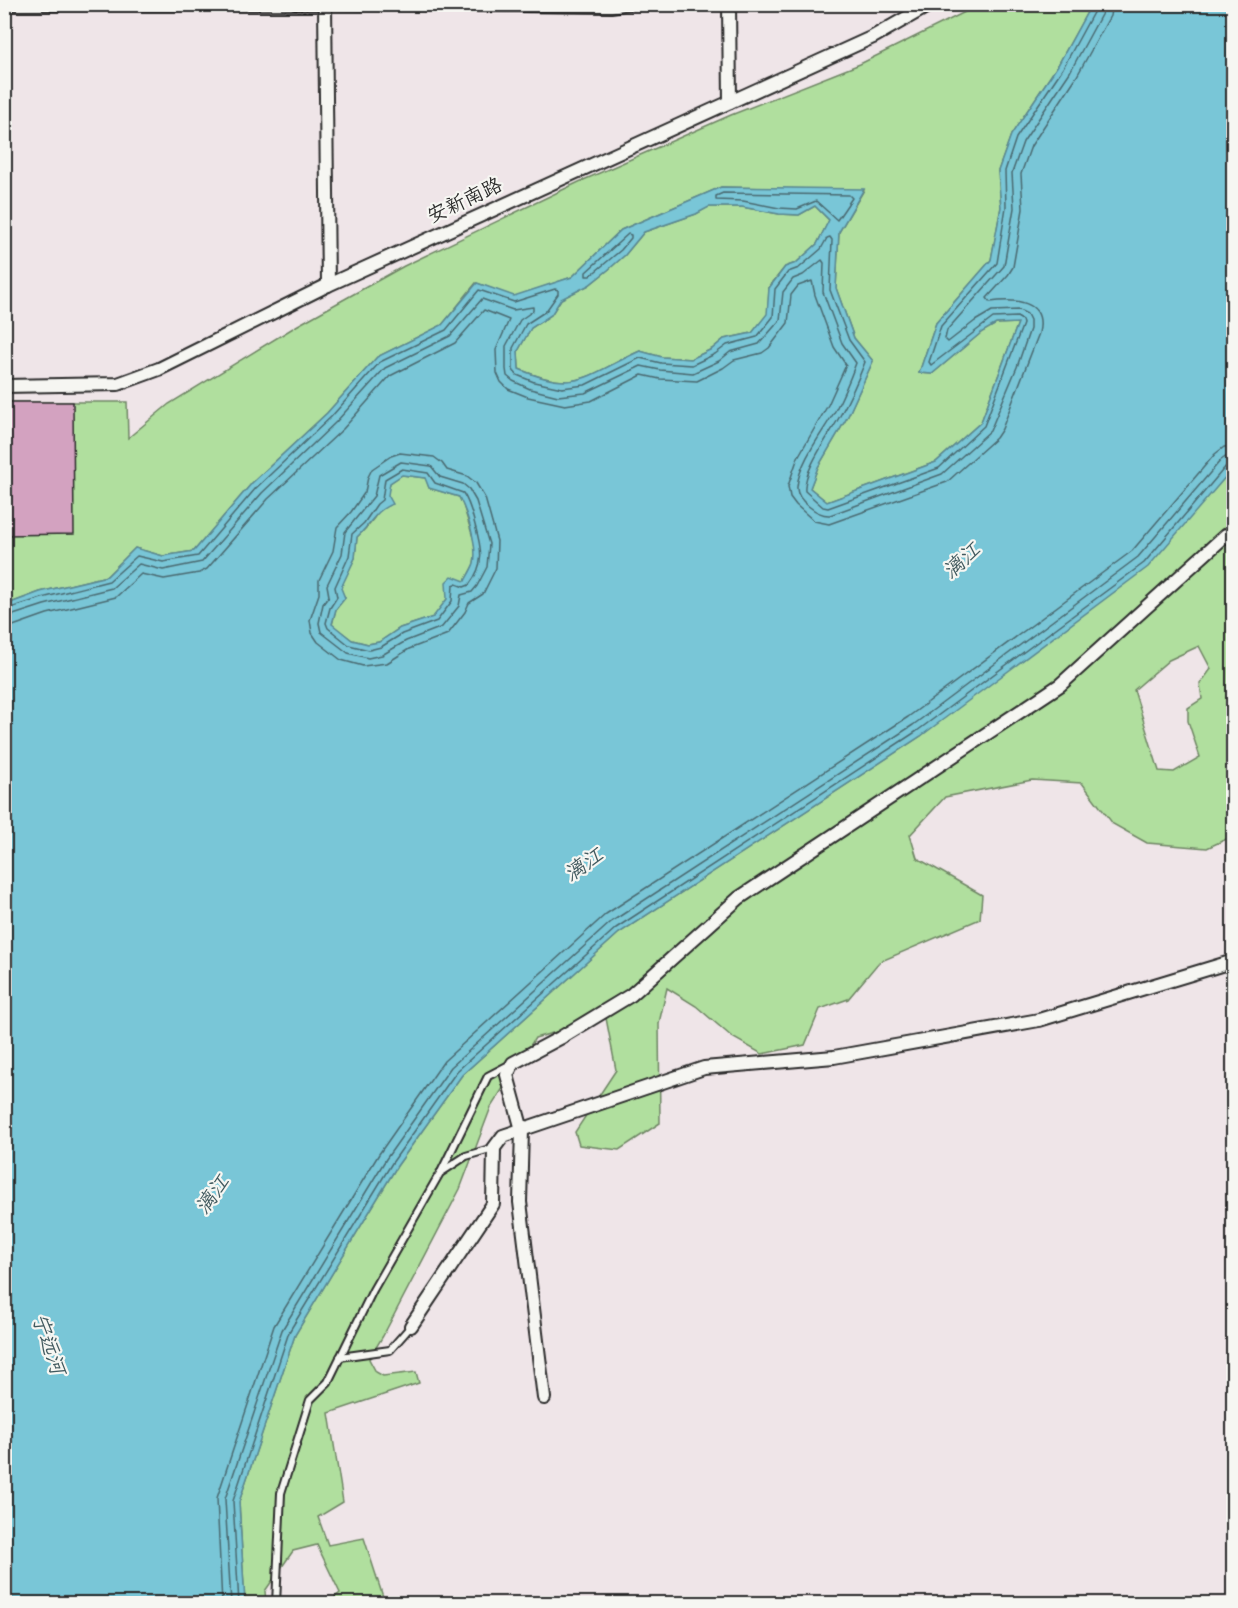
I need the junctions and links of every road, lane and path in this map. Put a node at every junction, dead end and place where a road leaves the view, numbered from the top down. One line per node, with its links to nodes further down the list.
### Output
1 (642, 4): 5 (lane)
2 (729, 4): 7 (street)
3 (931, 4): 7 (street, 安新南路)
4 (325, 5): 5 (lane); 6 (lane); 8 (street)
5 (530, 6)
6 (4, 7)
7 (730, 102): 8 (street, 安新南路)
8 (328, 285): 9 (street, 安新南路)
9 (4, 386)
10 (1226, 535): 12 (street)
11 (1233, 961): 13 (street)
12 (513, 1063): 13 (street); 15 (lane)
13 (522, 1130): 14 (street); 18 (street)
14 (494, 1148): 15 (lane); 16 (street)
15 (440, 1173): 17 (lane)
16 (411, 1326): 17 (lane)
17 (340, 1357): 19 (lane)
18 (544, 1398)
19 (276, 1604)

